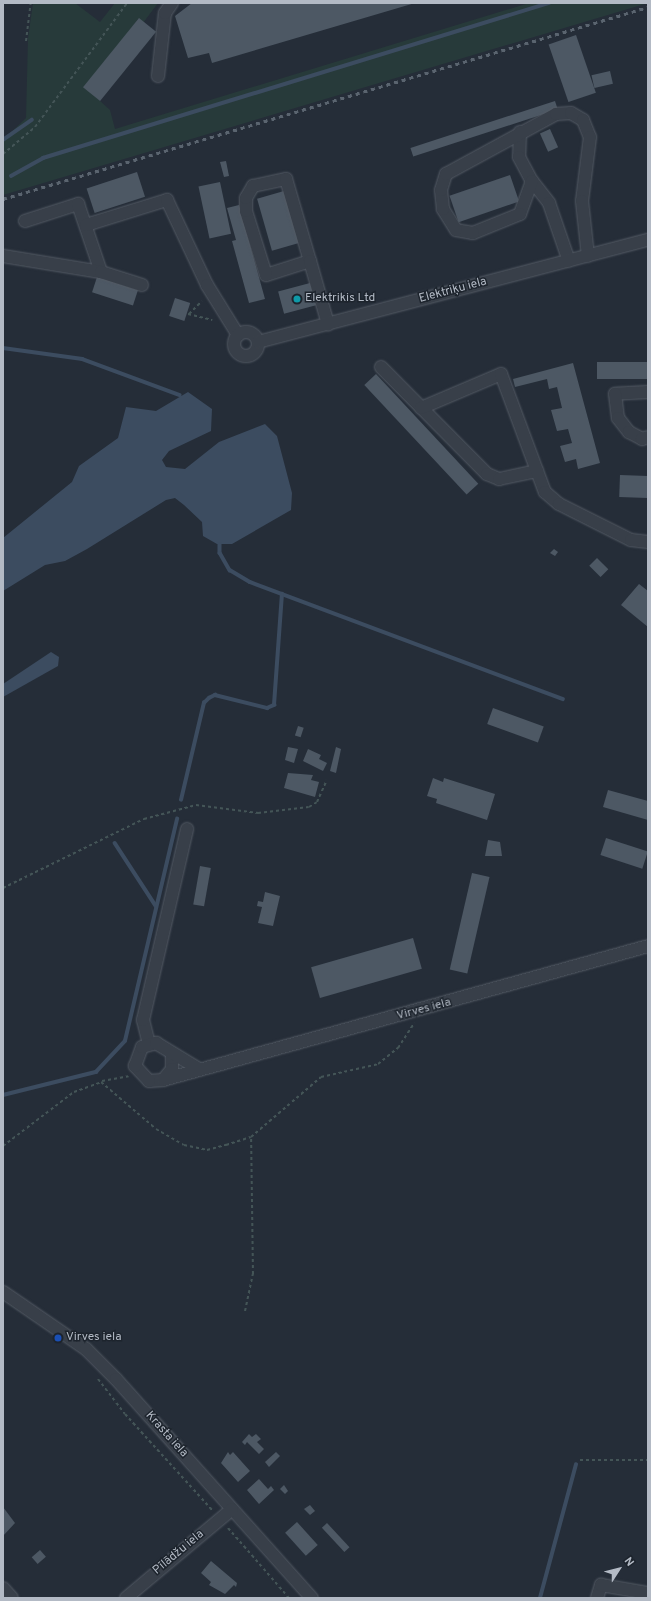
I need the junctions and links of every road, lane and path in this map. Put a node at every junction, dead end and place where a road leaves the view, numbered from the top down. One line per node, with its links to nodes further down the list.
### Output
1 (31, 3): 4 (path)
2 (127, 3): 7 (path)
3 (172, 3): 5 (street)
4 (26, 41)
5 (158, 76)
6 (520, 132): 8 (street); 8 (street); 13 (street)
7 (3, 154)
8 (532, 181): 15 (street)
9 (25, 221): 10 (street)
10 (86, 225): 16 (street); 21 (street)
11 (648, 240): 13 (street, Elektriķu iela)
12 (3, 256): 16 (street)
13 (588, 256): 15 (street, Elektriķu iela)
14 (310, 261): 14 (street); 20 (street)
15 (569, 261): 20 (street, Elektriķu iela)
16 (102, 272): 17 (street)
17 (142, 286)
18 (202, 302): 19 (path)
19 (212, 320)
20 (328, 324): 22 (street, Elektriķu iela)
21 (238, 335): 22 (street); 22 (street)
22 (258, 342)
23 (381, 367): 25 (street)
24 (648, 392): 26 (street)
25 (421, 408): 27 (street); 27 (street)
26 (648, 437)
27 (537, 471): 28 (street)
28 (648, 542)
29 (327, 780): 31 (path)
30 (187, 829): 34 (street)
31 (3, 888)
32 (648, 946): 33 (street, Virves iela)
33 (422, 1010): 36 (street, Virves iela); 40 (path)
34 (149, 1044): 35 (street); 37 (street)
35 (172, 1055): 36 (street); 38 (street)
36 (199, 1068): 38 (street, Virves iela)
37 (138, 1073): 38 (street, Virves iela); 39 (path)
38 (163, 1080)
39 (101, 1082): 40 (path); 41 (path)
40 (251, 1137): 43 (path)
41 (3, 1146)
42 (3, 1292): 47 (street, Krasta iela)
43 (245, 1311)
44 (96, 1376): 48 (path)
45 (580, 1460): 46 (path)
46 (648, 1460)
47 (232, 1509): 48 (street, Pīlādžu iela); 54 (street, Krasta iela)
48 (220, 1519): 52 (street, Pīlādžu iela); 53 (path)
49 (3, 1588): 51 (street)
50 (648, 1592): 55 (street)
51 (12, 1598)
52 (126, 1598)
53 (289, 1598)
54 (312, 1598)
55 (597, 1598)

